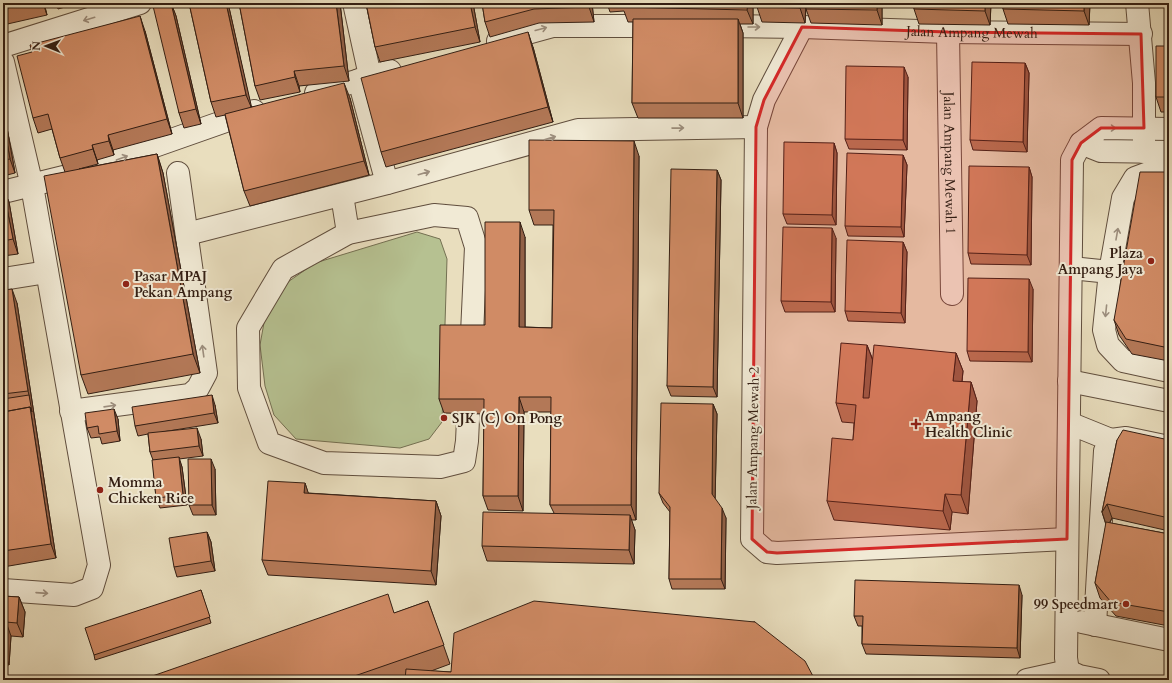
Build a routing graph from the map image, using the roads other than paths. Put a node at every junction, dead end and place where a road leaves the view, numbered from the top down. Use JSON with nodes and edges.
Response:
{"nodes":[{"id":1,"x":140,"y":3,"type":"edge"},
{"id":2,"x":354,"y":3,"type":"edge"},
{"id":3,"x":1138,"y":3,"type":"edge"},
{"id":4,"x":802,"y":27,"type":"junction"},
{"id":5,"x":948,"y":32,"type":"junction"},
{"id":6,"x":1141,"y":34,"type":"junction"},
{"id":7,"x":3,"y":46,"type":"edge"},
{"id":8,"x":476,"y":47,"type":"edge"},
{"id":9,"x":3,"y":62,"type":"edge"},
{"id":10,"x":408,"y":66,"type":"edge"},
{"id":11,"x":364,"y":78,"type":"junction"},
{"id":12,"x":294,"y":99,"type":"edge"},
{"id":13,"x":272,"y":105,"type":"edge"},
{"id":14,"x":756,"y":127,"type":"junction"},
{"id":15,"x":1144,"y":128,"type":"junction"},
{"id":16,"x":1169,"y":129,"type":"edge"},
{"id":17,"x":1082,"y":143,"type":"junction"},
{"id":18,"x":1144,"y":152,"type":"junction"},
{"id":19,"x":1169,"y":152,"type":"edge"},
{"id":20,"x":1169,"y":172,"type":"edge"},
{"id":21,"x":178,"y":173,"type":"dead end"},
{"id":22,"x":387,"y":184,"type":"junction"},
{"id":23,"x":32,"y":186,"type":"junction"},
{"id":24,"x":3,"y":192,"type":"edge"},
{"id":25,"x":342,"y":195,"type":"junction"},
{"id":26,"x":348,"y":233,"type":"junction"},
{"id":27,"x":187,"y":234,"type":"junction"},
{"id":28,"x":1071,"y":268,"type":"junction"},
{"id":29,"x":47,"y":272,"type":"junction"},
{"id":30,"x":1110,"y":272,"type":"junction"},
{"id":31,"x":3,"y":279,"type":"edge"},
{"id":32,"x":952,"y":294,"type":"dead end"},
{"id":33,"x":1169,"y":371,"type":"edge"},
{"id":34,"x":1070,"y":381,"type":"junction"},
{"id":35,"x":1169,"y":402,"type":"edge"},
{"id":36,"x":71,"y":411,"type":"junction"},
{"id":37,"x":1069,"y":423,"type":"junction"},
{"id":38,"x":1111,"y":440,"type":"junction"},
{"id":39,"x":1169,"y":447,"type":"edge"},
{"id":40,"x":1067,"y":539,"type":"junction"},
{"id":41,"x":3,"y":590,"type":"edge"},
{"id":42,"x":1066,"y":619,"type":"junction"},
{"id":43,"x":1095,"y":625,"type":"junction"},
{"id":44,"x":1169,"y":640,"type":"edge"},
{"id":45,"x":1068,"y":671,"type":"junction"},
{"id":46,"x":1027,"y":680,"type":"edge"},
{"id":47,"x":1099,"y":680,"type":"edge"}],
"edges":[{"from":1,"to":7,"type":"street","one_way":true},
{"from":2,"to":11,"type":"street"},
{"from":3,"to":6,"type":"street"},
{"from":4,"to":5,"type":"street","name":"Jalan Ampang Mewah"},
{"from":8,"to":4,"type":"street","name":"Jalan Ampang Mewah","one_way":true},
{"from":4,"to":14,"type":"street","name":"Jalan Ampang Mewah 2"},
{"from":5,"to":6,"type":"street","name":"Jalan Ampang Mewah"},
{"from":5,"to":32,"type":"street","name":"Jalan Ampang Mewah 1"},
{"from":6,"to":15,"type":"street"},
{"from":9,"to":23,"type":"street"},
{"from":10,"to":11,"type":"street"},
{"from":11,"to":12,"type":"street"},
{"from":11,"to":22,"type":"street"},
{"from":23,"to":13,"type":"street","one_way":true},
{"from":22,"to":14,"type":"street","one_way":true},
{"from":14,"to":40,"type":"street","name":"Jalan Ampang Mewah 2"},
{"from":15,"to":16,"type":"street"},
{"from":17,"to":15,"type":"street","one_way":true},
{"from":15,"to":18,"type":"street"},
{"from":17,"to":18,"type":"street"},
{"from":17,"to":28,"type":"street"},
{"from":18,"to":19,"type":"street"},
{"from":30,"to":20,"type":"street","one_way":true},
{"from":21,"to":27,"type":"street"},
{"from":22,"to":25,"type":"street"},
{"from":23,"to":24,"type":"street"},
{"from":23,"to":29,"type":"street"},
{"from":25,"to":26,"type":"street"},
{"from":25,"to":27,"type":"street"},
{"from":26,"to":26,"type":"street"},
{"from":36,"to":27,"type":"street","one_way":true},
{"from":28,"to":30,"type":"street"},
{"from":28,"to":34,"type":"street"},
{"from":29,"to":31,"type":"street"},
{"from":29,"to":36,"type":"street"},
{"from":30,"to":33,"type":"street","one_way":true},
{"from":34,"to":35,"type":"street"},
{"from":34,"to":37,"type":"street"},
{"from":41,"to":36,"type":"street","one_way":true},
{"from":37,"to":38,"type":"street"},
{"from":37,"to":40,"type":"street"},
{"from":38,"to":39,"type":"street"},
{"from":38,"to":43,"type":"street"},
{"from":40,"to":42,"type":"street"},
{"from":42,"to":43,"type":"street"},
{"from":42,"to":45,"type":"street"},
{"from":43,"to":44,"type":"street"},
{"from":45,"to":46,"type":"street"},
{"from":45,"to":47,"type":"street"}]}
